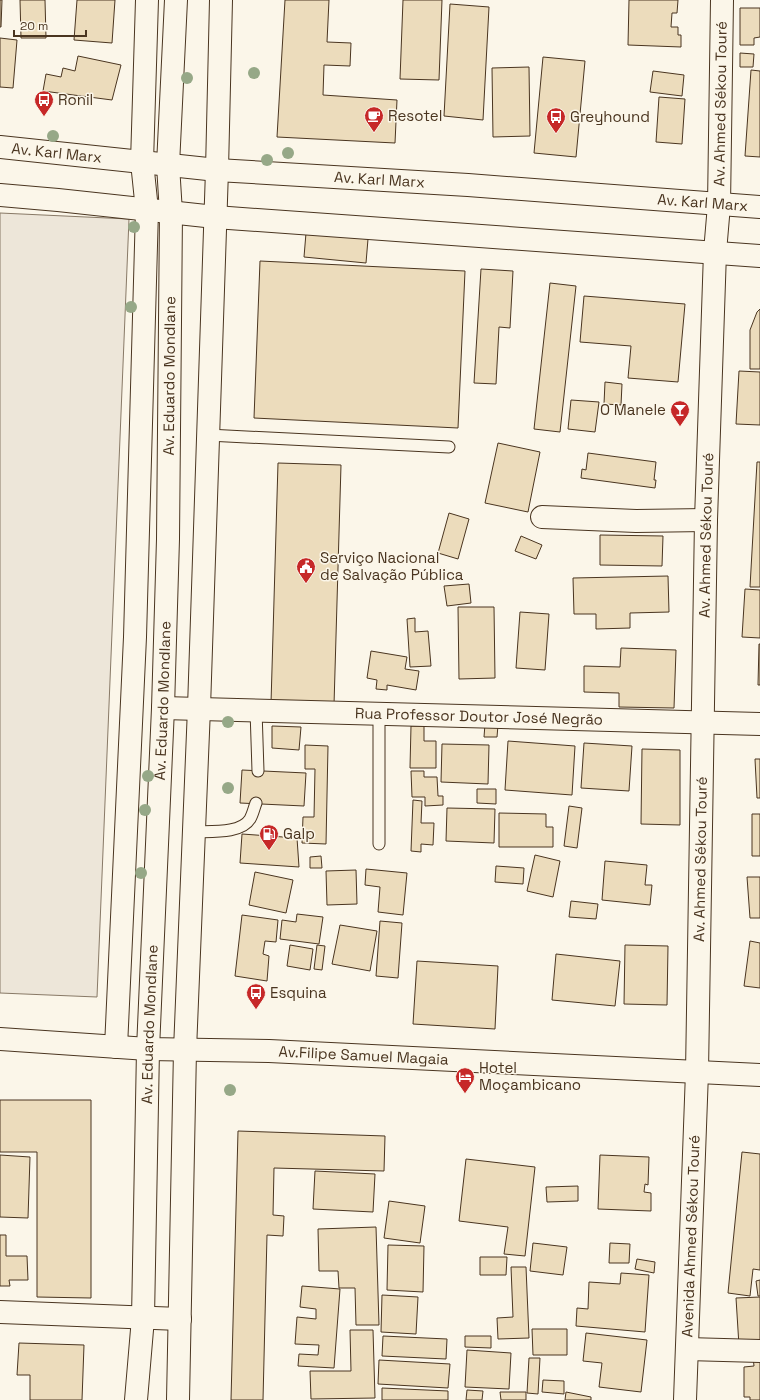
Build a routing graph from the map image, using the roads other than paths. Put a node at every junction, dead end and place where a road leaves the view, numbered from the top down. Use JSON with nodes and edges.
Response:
{"nodes":[{"id":1,"x":148,"y":0,"type":"edge"},
{"id":2,"x":221,"y":0,"type":"edge"},
{"id":3,"x":722,"y":0,"type":"edge"},
{"id":4,"x":176,"y":6,"type":"edge"},
{"id":5,"x":0,"y":147,"type":"edge"},
{"id":6,"x":142,"y":162,"type":"junction"},
{"id":7,"x":168,"y":165,"type":"junction"},
{"id":8,"x":217,"y":170,"type":"junction"},
{"id":9,"x":0,"y":195,"type":"edge"},
{"id":10,"x":719,"y":205,"type":"junction"},
{"id":11,"x":760,"y":207,"type":"edge"},
{"id":12,"x":147,"y":210,"type":"junction"},
{"id":13,"x":171,"y":213,"type":"junction"},
{"id":14,"x":215,"y":217,"type":"junction"},
{"id":15,"x":715,"y":252,"type":"junction"},
{"id":16,"x":760,"y":256,"type":"edge"},
{"id":17,"x":208,"y":435,"type":"junction"},
{"id":18,"x":449,"y":447,"type":"dead end"},
{"id":19,"x":542,"y":516,"type":"dead end"},
{"id":20,"x":706,"y":520,"type":"junction"},
{"id":21,"x":163,"y":708,"type":"junction"},
{"id":22,"x":198,"y":708,"type":"junction"},
{"id":23,"x":256,"y":710,"type":"junction"},
{"id":24,"x":379,"y":713,"type":"junction"},
{"id":25,"x":703,"y":722,"type":"junction"},
{"id":26,"x":760,"y":724,"type":"edge"},
{"id":27,"x":258,"y":771,"type":"dead end"},
{"id":28,"x":256,"y":804,"type":"dead end"},
{"id":29,"x":193,"y":832,"type":"junction"},
{"id":30,"x":379,"y":844,"type":"dead end"},
{"id":31,"x":0,"y":1039,"type":"edge"},
{"id":32,"x":116,"y":1047,"type":"junction"},
{"id":33,"x":148,"y":1049,"type":"junction"},
{"id":34,"x":185,"y":1050,"type":"junction"},
{"id":35,"x":697,"y":1072,"type":"junction"},
{"id":36,"x":760,"y":1074,"type":"edge"},
{"id":37,"x":0,"y":1312,"type":"edge"},
{"id":38,"x":143,"y":1318,"type":"junction"},
{"id":39,"x":180,"y":1319,"type":"junction"},
{"id":40,"x":687,"y":1349,"type":"junction"},
{"id":41,"x":760,"y":1351,"type":"edge"},
{"id":42,"x":136,"y":1400,"type":"edge"},
{"id":43,"x":178,"y":1400,"type":"edge"},
{"id":44,"x":685,"y":1400,"type":"edge"}],
"edges":[{"from":1,"to":6,"type":"street"},
{"from":2,"to":8,"type":"street"},
{"from":3,"to":10,"type":"street","name":"Av. Ahmed Sékou Touré"},
{"from":4,"to":7,"type":"street","name":"Av. Eduardo Mondlane"},
{"from":5,"to":6,"type":"street","name":"Av. Karl Marx"},
{"from":6,"to":7,"type":"street","name":"Av. Karl Marx"},
{"from":6,"to":12,"type":"street"},
{"from":7,"to":8,"type":"street","name":"Av. Karl Marx"},
{"from":7,"to":13,"type":"street","name":"Av. Eduardo Mondlane"},
{"from":8,"to":10,"type":"street","name":"Av. Karl Marx"},
{"from":8,"to":14,"type":"street"},
{"from":9,"to":12,"type":"street"},
{"from":10,"to":11,"type":"street","name":"Av. Karl Marx"},
{"from":10,"to":15,"type":"street","name":"Av. Ahmed Sékou Touré"},
{"from":12,"to":13,"type":"street"},
{"from":12,"to":32,"type":"street"},
{"from":13,"to":14,"type":"street"},
{"from":13,"to":21,"type":"street","name":"Av. Eduardo Mondlane"},
{"from":14,"to":15,"type":"street"},
{"from":14,"to":17,"type":"street"},
{"from":15,"to":16,"type":"street"},
{"from":15,"to":20,"type":"street","name":"Av. Ahmed Sékou Touré"},
{"from":17,"to":18,"type":"lane"},
{"from":17,"to":22,"type":"street"},
{"from":19,"to":20,"type":"street"},
{"from":20,"to":25,"type":"street","name":"Av. Ahmed Sékou Touré"},
{"from":21,"to":22,"type":"street","name":"Rua Professor Doutor José Negrão"},
{"from":21,"to":33,"type":"street","name":"Av. Eduardo Mondlane"},
{"from":22,"to":23,"type":"street","name":"Rua Professor Doutor José Negrão"},
{"from":22,"to":29,"type":"street"},
{"from":23,"to":24,"type":"street","name":"Rua Professor Doutor José Negrão"},
{"from":23,"to":27,"type":"lane"},
{"from":24,"to":25,"type":"street","name":"Rua Professor Doutor José Negrão"},
{"from":24,"to":30,"type":"lane"},
{"from":25,"to":26,"type":"street","name":"Rua Professor Doutor José Negrão"},
{"from":25,"to":35,"type":"street","name":"Av. Ahmed Sékou Touré"},
{"from":28,"to":29,"type":"lane"},
{"from":29,"to":34,"type":"street"},
{"from":31,"to":32,"type":"street","name":"Av.Filipe Samuel Magaia"},
{"from":32,"to":33,"type":"street","name":"Av.Filipe Samuel Magaia"},
{"from":33,"to":34,"type":"street","name":"Av.Filipe Samuel Magaia"},
{"from":33,"to":38,"type":"street","name":"Av. Eduardo Mondlane"},
{"from":34,"to":35,"type":"street","name":"Av.Filipe Samuel Magaia"},
{"from":34,"to":39,"type":"street"},
{"from":35,"to":36,"type":"street","name":"Av.Filipe Samuel Magaia"},
{"from":35,"to":40,"type":"street","name":"Avenida Ahmed Sékou Touré"},
{"from":37,"to":38,"type":"street"},
{"from":38,"to":39,"type":"street"},
{"from":38,"to":42,"type":"street","name":"Av. Eduardo Mondlane"},
{"from":39,"to":43,"type":"street"},
{"from":40,"to":41,"type":"street"},
{"from":40,"to":44,"type":"street","name":"Avenida Ahmed Sékou Touré"}]}
